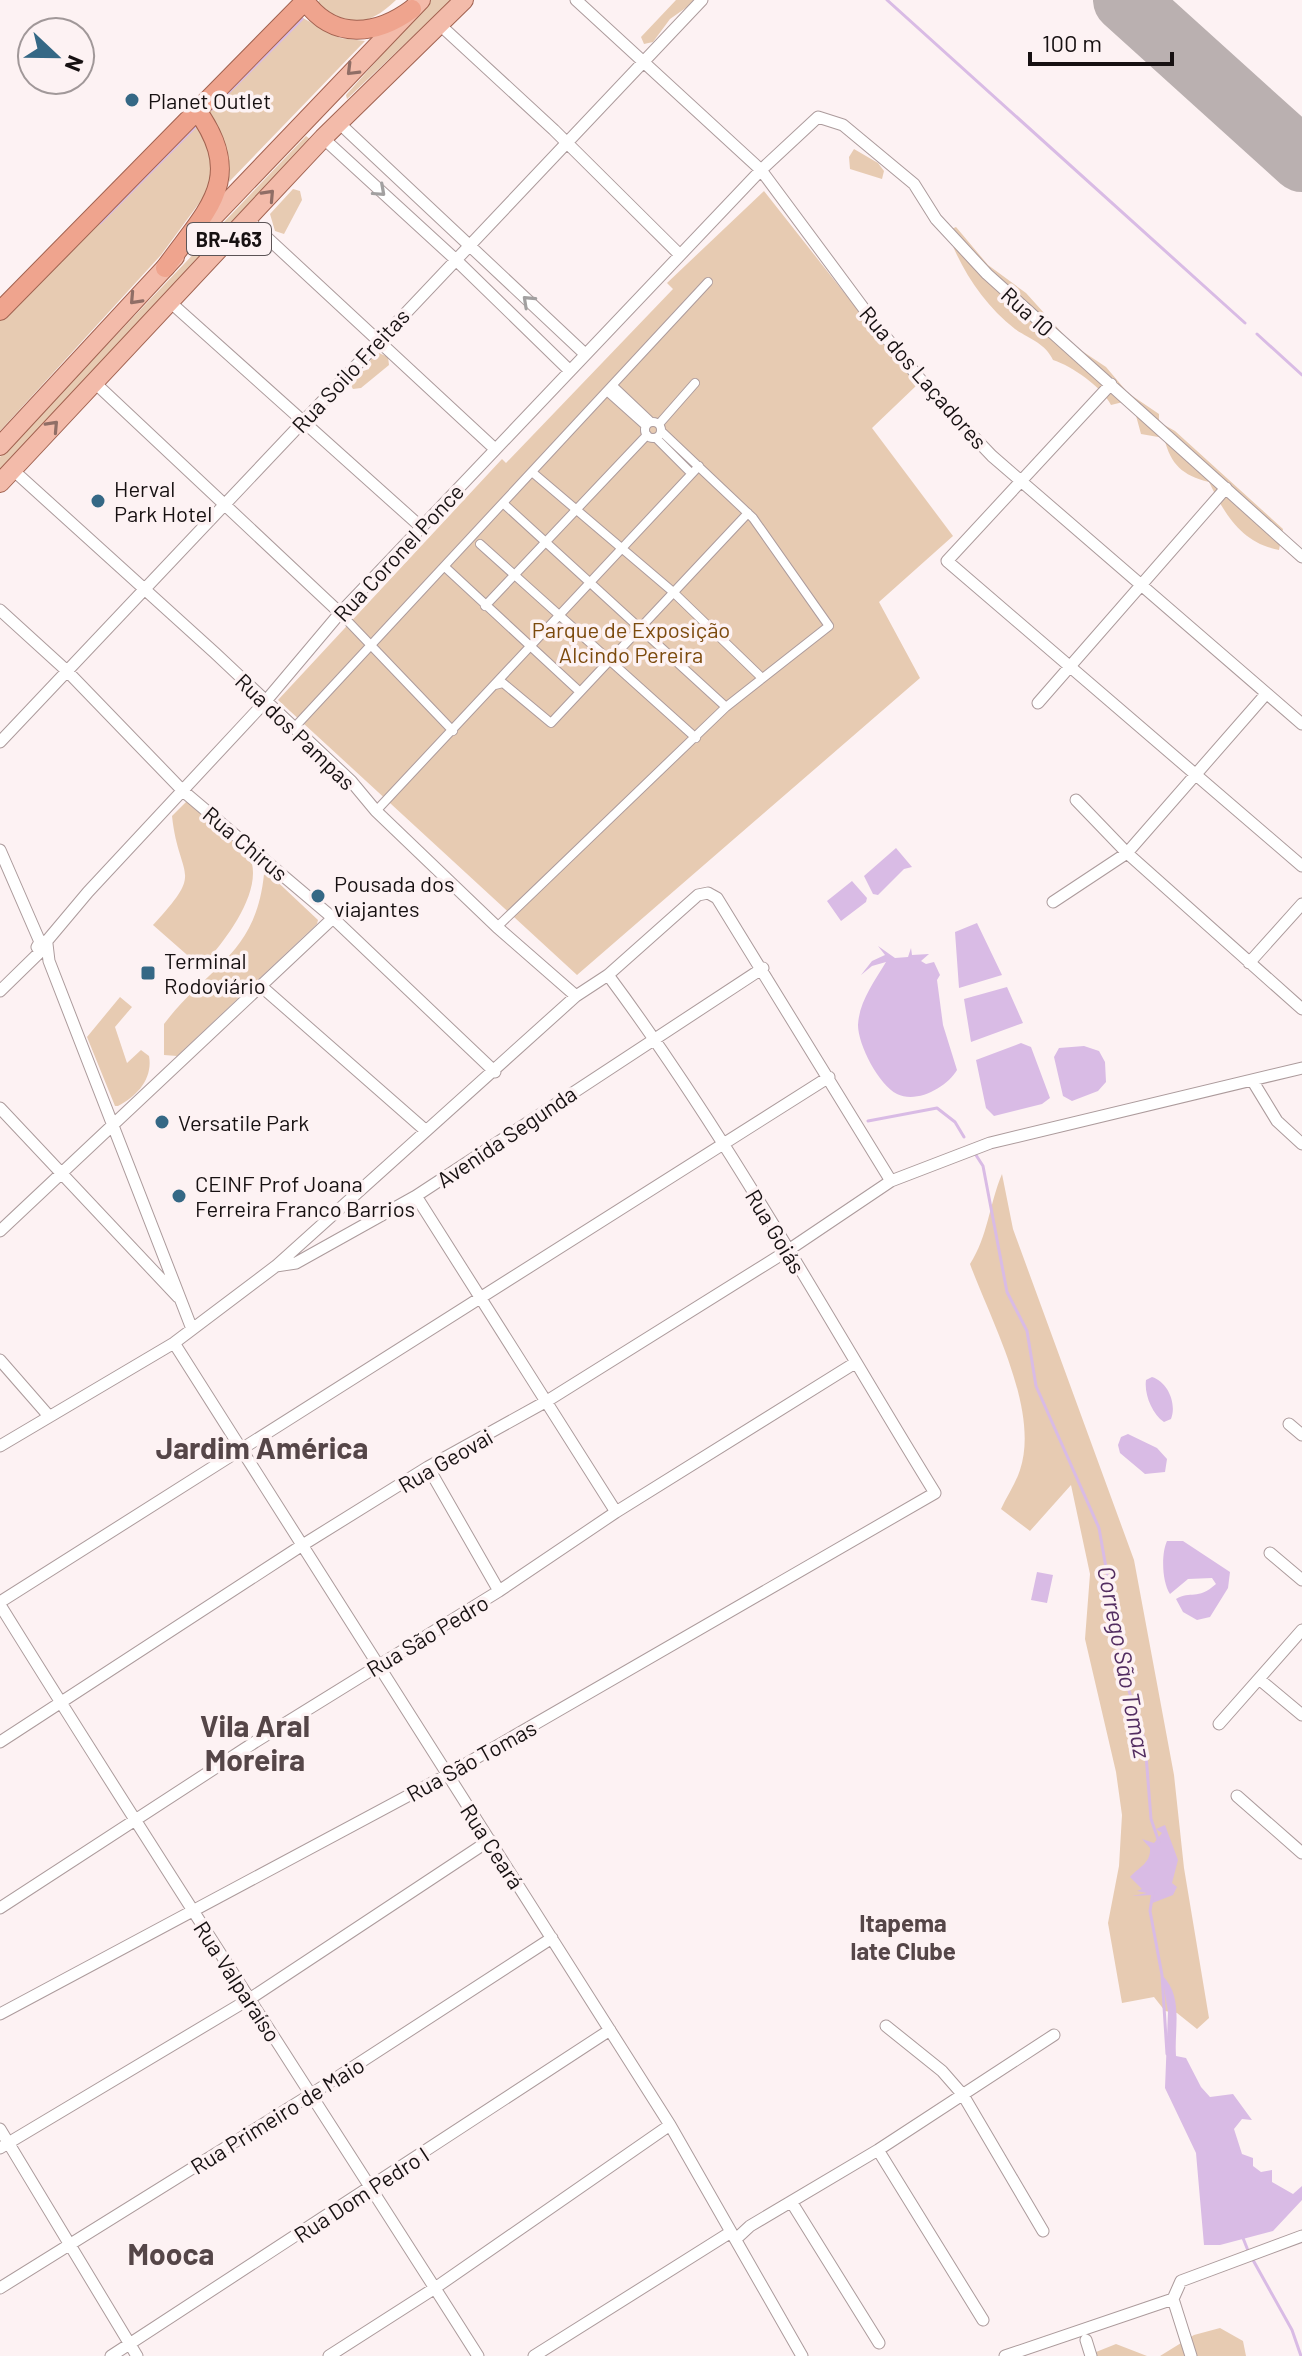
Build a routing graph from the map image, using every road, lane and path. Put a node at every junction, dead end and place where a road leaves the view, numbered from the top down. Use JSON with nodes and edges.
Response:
{"nodes":[{"id":1,"x":306,"y":0,"type":"edge"},
{"id":2,"x":464,"y":0,"type":"edge"},
{"id":3,"x":576,"y":0,"type":"edge"},
{"id":4,"x":702,"y":0,"type":"edge"},
{"id":5,"x":417,"y":4,"type":"edge"},
{"id":6,"x":439,"y":24,"type":"junction"},
{"id":7,"x":642,"y":60,"type":"junction"},
{"id":8,"x":323,"y":100,"type":"junction"},
{"id":9,"x":196,"y":109,"type":"junction"},
{"id":10,"x":339,"y":123,"type":"junction"},
{"id":11,"x":323,"y":138,"type":"junction"},
{"id":12,"x":565,"y":142,"type":"junction"},
{"id":13,"x":761,"y":170,"type":"junction"},
{"id":14,"x":247,"y":219,"type":"junction"},
{"id":15,"x":468,"y":245,"type":"junction"},
{"id":16,"x":680,"y":255,"type":"junction"},
{"id":17,"x":455,"y":259,"type":"junction"},
{"id":18,"x":165,"y":268,"type":"junction"},
{"id":19,"x":708,"y":282,"type":"dead end"},
{"id":20,"x":170,"y":302,"type":"junction"},
{"id":21,"x":0,"y":311,"type":"edge"},
{"id":22,"x":379,"y":340,"type":"junction"},
{"id":23,"x":585,"y":354,"type":"junction"},
{"id":24,"x":569,"y":370,"type":"junction"},
{"id":25,"x":94,"y":382,"type":"junction"},
{"id":26,"x":695,"y":383,"type":"dead end"},
{"id":27,"x":1111,"y":384,"type":"junction"},
{"id":28,"x":610,"y":389,"type":"junction"},
{"id":29,"x":301,"y":422,"type":"junction"},
{"id":30,"x":654,"y":430,"type":"junction"},
{"id":31,"x":0,"y":446,"type":"edge"},
{"id":32,"x":495,"y":449,"type":"junction"},
{"id":33,"x":699,"y":466,"type":"junction"},
{"id":34,"x":532,"y":472,"type":"junction"},
{"id":35,"x":691,"y":473,"type":"junction"},
{"id":36,"x":6,"y":476,"type":"edge"},
{"id":37,"x":1020,"y":482,"type":"junction"},
{"id":38,"x":1226,"y":488,"type":"junction"},
{"id":39,"x":504,"y":504,"type":"junction"},
{"id":40,"x":223,"y":505,"type":"junction"},
{"id":41,"x":576,"y":511,"type":"junction"},
{"id":42,"x":748,"y":513,"type":"junction"},
{"id":43,"x":421,"y":527,"type":"junction"},
{"id":44,"x":480,"y":544,"type":"dead end"},
{"id":45,"x":545,"y":544,"type":"junction"},
{"id":46,"x":622,"y":550,"type":"junction"},
{"id":47,"x":1302,"y":557,"type":"edge"},
{"id":48,"x":445,"y":567,"type":"junction"},
{"id":49,"x":515,"y":576,"type":"junction"},
{"id":50,"x":588,"y":583,"type":"junction"},
{"id":51,"x":1139,"y":585,"type":"junction"},
{"id":52,"x":144,"y":589,"type":"junction"},
{"id":53,"x":672,"y":591,"type":"junction"},
{"id":54,"x":485,"y":606,"type":"junction"},
{"id":55,"x":0,"y":610,"type":"edge"},
{"id":56,"x":340,"y":613,"type":"junction"},
{"id":57,"x":559,"y":615,"type":"junction"},
{"id":58,"x":640,"y":625,"type":"junction"},
{"id":59,"x":371,"y":643,"type":"junction"},
{"id":60,"x":529,"y":648,"type":"junction"},
{"id":61,"x":609,"y":659,"type":"junction"},
{"id":62,"x":1069,"y":666,"type":"junction"},
{"id":63,"x":67,"y":671,"type":"junction"},
{"id":64,"x":762,"y":678,"type":"junction"},
{"id":65,"x":495,"y":685,"type":"junction"},
{"id":66,"x":580,"y":692,"type":"junction"},
{"id":67,"x":1266,"y":694,"type":"junction"},
{"id":68,"x":265,"y":702,"type":"junction"},
{"id":69,"x":1038,"y":703,"type":"dead end"},
{"id":70,"x":726,"y":707,"type":"junction"},
{"id":71,"x":1302,"y":724,"type":"edge"},
{"id":72,"x":293,"y":729,"type":"junction"},
{"id":73,"x":453,"y":731,"type":"junction"},
{"id":74,"x":696,"y":738,"type":"junction"},
{"id":75,"x":0,"y":742,"type":"edge"},
{"id":76,"x":1197,"y":776,"type":"junction"},
{"id":77,"x":183,"y":791,"type":"junction"},
{"id":78,"x":1076,"y":800,"type":"dead end"},
{"id":79,"x":376,"y":811,"type":"junction"},
{"id":80,"x":0,"y":850,"type":"edge"},
{"id":81,"x":1127,"y":853,"type":"junction"},
{"id":82,"x":1302,"y":866,"type":"edge"},
{"id":83,"x":1053,"y":902,"type":"dead end"},
{"id":84,"x":1302,"y":904,"type":"edge"},
{"id":85,"x":333,"y":918,"type":"junction"},
{"id":86,"x":497,"y":927,"type":"junction"},
{"id":87,"x":43,"y":947,"type":"junction"},
{"id":88,"x":1249,"y":963,"type":"junction"},
{"id":89,"x":763,"y":968,"type":"junction"},
{"id":90,"x":608,"y":975,"type":"junction"},
{"id":91,"x":262,"y":987,"type":"junction"},
{"id":92,"x":0,"y":991,"type":"edge"},
{"id":93,"x":576,"y":996,"type":"junction"},
{"id":94,"x":1302,"y":1009,"type":"edge"},
{"id":95,"x":654,"y":1037,"type":"junction"},
{"id":96,"x":1302,"y":1068,"type":"edge"},
{"id":97,"x":495,"y":1072,"type":"junction"},
{"id":98,"x":829,"y":1077,"type":"junction"},
{"id":99,"x":1252,"y":1080,"type":"junction"},
{"id":100,"x":0,"y":1108,"type":"edge"},
{"id":101,"x":113,"y":1121,"type":"junction"},
{"id":102,"x":425,"y":1130,"type":"junction"},
{"id":103,"x":1302,"y":1144,"type":"edge"},
{"id":104,"x":724,"y":1146,"type":"junction"},
{"id":105,"x":60,"y":1173,"type":"junction"},
{"id":106,"x":891,"y":1181,"type":"junction"},
{"id":107,"x":416,"y":1196,"type":"junction"},
{"id":108,"x":0,"y":1231,"type":"edge"},
{"id":109,"x":787,"y":1251,"type":"junction"},
{"id":110,"x":276,"y":1266,"type":"junction"},
{"id":111,"x":181,"y":1299,"type":"junction"},
{"id":112,"x":482,"y":1299,"type":"junction"},
{"id":113,"x":192,"y":1329,"type":"junction"},
{"id":114,"x":174,"y":1343,"type":"junction"},
{"id":115,"x":0,"y":1360,"type":"edge"},
{"id":116,"x":855,"y":1363,"type":"junction"},
{"id":117,"x":547,"y":1401,"type":"junction"},
{"id":118,"x":48,"y":1415,"type":"junction"},
{"id":119,"x":1289,"y":1424,"type":"dead end"},
{"id":120,"x":1302,"y":1435,"type":"edge"},
{"id":121,"x":0,"y":1446,"type":"edge"},
{"id":122,"x":239,"y":1447,"type":"junction"},
{"id":123,"x":428,"y":1467,"type":"junction"},
{"id":124,"x":935,"y":1493,"type":"joint"},
{"id":125,"x":616,"y":1512,"type":"junction"},
{"id":126,"x":301,"y":1546,"type":"junction"},
{"id":127,"x":1270,"y":1553,"type":"dead end"},
{"id":128,"x":1302,"y":1580,"type":"edge"},
{"id":129,"x":499,"y":1591,"type":"junction"},
{"id":130,"x":0,"y":1603,"type":"edge"},
{"id":131,"x":1302,"y":1630,"type":"edge"},
{"id":132,"x":378,"y":1664,"type":"junction"},
{"id":133,"x":1259,"y":1679,"type":"junction"},
{"id":134,"x":59,"y":1700,"type":"junction"},
{"id":135,"x":1302,"y":1715,"type":"edge"},
{"id":136,"x":1219,"y":1724,"type":"dead end"},
{"id":137,"x":0,"y":1742,"type":"edge"},
{"id":138,"x":445,"y":1776,"type":"junction"},
{"id":139,"x":1237,"y":1796,"type":"dead end"},
{"id":140,"x":134,"y":1821,"type":"junction"},
{"id":141,"x":490,"y":1840,"type":"junction"},
{"id":142,"x":1302,"y":1853,"type":"edge"},
{"id":143,"x":0,"y":1908,"type":"edge"},
{"id":144,"x":193,"y":1913,"type":"junction"},
{"id":145,"x":552,"y":1938,"type":"junction"},
{"id":146,"x":251,"y":1998,"type":"junction"},
{"id":147,"x":0,"y":2014,"type":"edge"},
{"id":148,"x":886,"y":2026,"type":"dead end"},
{"id":149,"x":610,"y":2030,"type":"junction"},
{"id":150,"x":1054,"y":2035,"type":"dead end"},
{"id":151,"x":310,"y":2095,"type":"junction"},
{"id":152,"x":963,"y":2095,"type":"junction"},
{"id":153,"x":670,"y":2125,"type":"junction"},
{"id":154,"x":0,"y":2129,"type":"edge"},
{"id":155,"x":5,"y":2145,"type":"edge"},
{"id":156,"x":878,"y":2150,"type":"junction"},
{"id":157,"x":369,"y":2189,"type":"junction"},
{"id":158,"x":792,"y":2203,"type":"junction"},
{"id":159,"x":1043,"y":2231,"type":"dead end"},
{"id":160,"x":734,"y":2236,"type":"junction"},
{"id":161,"x":1302,"y":2236,"type":"edge"},
{"id":162,"x":69,"y":2247,"type":"junction"},
{"id":163,"x":0,"y":2288,"type":"edge"},
{"id":164,"x":435,"y":2288,"type":"junction"},
{"id":165,"x":1173,"y":2299,"type":"junction"},
{"id":166,"x":983,"y":2320,"type":"dead end"},
{"id":167,"x":1086,"y":2340,"type":"dead end"},
{"id":168,"x":879,"y":2343,"type":"dead end"},
{"id":169,"x":130,"y":2344,"type":"junction"},
{"id":170,"x":111,"y":2356,"type":"edge"},
{"id":171,"x":137,"y":2356,"type":"edge"},
{"id":172,"x":329,"y":2356,"type":"edge"},
{"id":173,"x":478,"y":2356,"type":"edge"},
{"id":174,"x":534,"y":2356,"type":"edge"},
{"id":175,"x":802,"y":2356,"type":"edge"},
{"id":176,"x":1005,"y":2356,"type":"edge"},
{"id":177,"x":1091,"y":2356,"type":"edge"},
{"id":178,"x":1191,"y":2356,"type":"edge"}],
"edges":[{"from":1,"to":5,"type":"highway"},
{"from":1,"to":9,"type":"highway"},
{"from":2,"to":6,"type":"main road","number":"BR-463"},
{"from":3,"to":7,"type":"street","name":"Rua dos Laçadores"},
{"from":4,"to":7,"type":"street","name":"Rua Soilo Freitas"},
{"from":5,"to":8,"type":"main road","number":"BR-463","one_way":true},
{"from":6,"to":10,"type":"main road","number":"BR-463"},
{"from":6,"to":12,"type":"street"},
{"from":7,"to":12,"type":"street","name":"Rua Soilo Freitas"},
{"from":7,"to":13,"type":"street","name":"Rua dos Laçadores"},
{"from":8,"to":11,"type":"main road"},
{"from":8,"to":18,"type":"main road","number":"BR-463"},
{"from":9,"to":18,"type":"highway"},
{"from":9,"to":21,"type":"highway"},
{"from":10,"to":11,"type":"main road","number":"BR-463"},
{"from":10,"to":15,"type":"street"},
{"from":14,"to":11,"type":"main road","number":"BR-463","one_way":true},
{"from":11,"to":17,"type":"street","one_way":true},
{"from":12,"to":15,"type":"street","name":"Rua Soilo Freitas"},
{"from":12,"to":16,"type":"street"},
{"from":13,"to":16,"type":"street","name":"Rua Coronel Ponce"},
{"from":13,"to":27,"type":"street","name":"Rua 10"},
{"from":13,"to":37,"type":"street","name":"Rua dos Laçadores"},
{"from":14,"to":20,"type":"main road","number":"BR-463"},
{"from":14,"to":22,"type":"street"},
{"from":15,"to":17,"type":"street","name":"Rua Soilo Freitas"},
{"from":23,"to":15,"type":"street","one_way":true},
{"from":16,"to":23,"type":"street","name":"Rua Coronel Ponce"},
{"from":17,"to":22,"type":"street","name":"Rua Soilo Freitas"},
{"from":17,"to":24,"type":"street"},
{"from":18,"to":31,"type":"main road","number":"BR-463","one_way":true},
{"from":19,"to":28,"type":"street"},
{"from":20,"to":25,"type":"main road","number":"BR-463"},
{"from":20,"to":29,"type":"street"},
{"from":22,"to":29,"type":"street","name":"Rua Soilo Freitas"},
{"from":22,"to":32,"type":"street"},
{"from":23,"to":24,"type":"street","name":"Rua Coronel Ponce"},
{"from":24,"to":32,"type":"street","name":"Rua Coronel Ponce"},
{"from":36,"to":25,"type":"main road","number":"BR-463","one_way":true},
{"from":25,"to":40,"type":"street"},
{"from":26,"to":30,"type":"street"},
{"from":27,"to":37,"type":"street"},
{"from":27,"to":38,"type":"street","name":"Rua 10"},
{"from":28,"to":30,"type":"street"},
{"from":28,"to":34,"type":"street"},
{"from":29,"to":40,"type":"street","name":"Rua Soilo Freitas"},
{"from":29,"to":43,"type":"street"},
{"from":30,"to":33,"type":"street"},
{"from":30,"to":35,"type":"street"},
{"from":30,"to":41,"type":"street"},
{"from":32,"to":43,"type":"street","name":"Rua Coronel Ponce"},
{"from":33,"to":35,"type":"street"},
{"from":33,"to":42,"type":"street"},
{"from":34,"to":39,"type":"street"},
{"from":34,"to":41,"type":"street"},
{"from":35,"to":46,"type":"street"},
{"from":36,"to":52,"type":"street","name":"Rua dos Pampas"},
{"from":37,"to":51,"type":"street","name":"Rua dos Laçadores"},
{"from":37,"to":62,"type":"street"},
{"from":38,"to":47,"type":"street","name":"Rua 10"},
{"from":38,"to":51,"type":"street"},
{"from":39,"to":45,"type":"street"},
{"from":39,"to":48,"type":"street"},
{"from":40,"to":52,"type":"street","name":"Rua Soilo Freitas"},
{"from":40,"to":56,"type":"street"},
{"from":41,"to":45,"type":"street"},
{"from":41,"to":46,"type":"street"},
{"from":42,"to":53,"type":"street"},
{"from":42,"to":64,"type":"street"},
{"from":43,"to":56,"type":"street","name":"Rua Coronel Ponce"},
{"from":44,"to":49,"type":"street"},
{"from":45,"to":49,"type":"street"},
{"from":45,"to":50,"type":"street"},
{"from":46,"to":50,"type":"street"},
{"from":46,"to":53,"type":"street"},
{"from":48,"to":54,"type":"street"},
{"from":48,"to":59,"type":"street"},
{"from":49,"to":54,"type":"street"},
{"from":49,"to":57,"type":"street"},
{"from":50,"to":57,"type":"street"},
{"from":50,"to":58,"type":"street"},
{"from":51,"to":62,"type":"street"},
{"from":51,"to":67,"type":"street","name":"Rua dos Laçadores"},
{"from":52,"to":63,"type":"street","name":"Rua Soilo Freitas"},
{"from":52,"to":68,"type":"street","name":"Rua dos Pampas"},
{"from":53,"to":58,"type":"street"},
{"from":53,"to":64,"type":"street"},
{"from":54,"to":60,"type":"street"},
{"from":55,"to":63,"type":"street","name":"Rua Chirus"},
{"from":56,"to":59,"type":"street"},
{"from":56,"to":68,"type":"street","name":"Rua Coronel Ponce"},
{"from":57,"to":60,"type":"street"},
{"from":57,"to":61,"type":"street"},
{"from":58,"to":61,"type":"street"},
{"from":58,"to":70,"type":"street"},
{"from":59,"to":72,"type":"street"},
{"from":59,"to":73,"type":"street"},
{"from":60,"to":65,"type":"street"},
{"from":60,"to":66,"type":"street"},
{"from":61,"to":66,"type":"street"},
{"from":61,"to":74,"type":"street"},
{"from":62,"to":69,"type":"street"},
{"from":62,"to":76,"type":"street"},
{"from":63,"to":75,"type":"street","name":"Rua Soilo Freitas"},
{"from":63,"to":77,"type":"street","name":"Rua Chirus"},
{"from":64,"to":70,"type":"street"},
{"from":65,"to":66,"type":"street"},
{"from":65,"to":73,"type":"street"},
{"from":67,"to":71,"type":"street","name":"Rua dos Laçadores"},
{"from":67,"to":76,"type":"street"},
{"from":68,"to":72,"type":"street","name":"Rua dos Pampas"},
{"from":68,"to":77,"type":"street","name":"Rua Coronel Ponce"},
{"from":70,"to":74,"type":"street"},
{"from":72,"to":79,"type":"street","name":"Rua dos Pampas"},
{"from":73,"to":79,"type":"street"},
{"from":74,"to":86,"type":"street"},
{"from":76,"to":81,"type":"street"},
{"from":76,"to":82,"type":"street"},
{"from":77,"to":85,"type":"street","name":"Rua Chirus"},
{"from":77,"to":87,"type":"street","name":"Rua Coronel Ponce"},
{"from":78,"to":81,"type":"street"},
{"from":79,"to":86,"type":"street","name":"Rua dos Pampas"},
{"from":80,"to":87,"type":"street"},
{"from":81,"to":83,"type":"street"},
{"from":81,"to":88,"type":"street"},
{"from":84,"to":88,"type":"street"},
{"from":85,"to":91,"type":"street"},
{"from":85,"to":97,"type":"street","name":"Rua Chirus"},
{"from":86,"to":93,"type":"street","name":"Rua dos Pampas"},
{"from":87,"to":92,"type":"street","name":"Rua Coronel Ponce"},
{"from":87,"to":101,"type":"street"},
{"from":88,"to":94,"type":"street"},
{"from":89,"to":90,"type":"street"},
{"from":89,"to":95,"type":"street","name":"Avenida Segunda"},
{"from":89,"to":98,"type":"street"},
{"from":90,"to":93,"type":"street"},
{"from":90,"to":95,"type":"street","name":"Rua Goiás"},
{"from":91,"to":101,"type":"street"},
{"from":91,"to":102,"type":"street"},
{"from":93,"to":97,"type":"street"},
{"from":95,"to":104,"type":"street","name":"Rua Goiás"},
{"from":95,"to":107,"type":"street","name":"Avenida Segunda"},
{"from":96,"to":99,"type":"street","name":"Rua Geovai"},
{"from":97,"to":102,"type":"street"},
{"from":98,"to":104,"type":"street"},
{"from":98,"to":106,"type":"street"},
{"from":99,"to":103,"type":"street"},
{"from":99,"to":106,"type":"street","name":"Rua Geovai"},
{"from":100,"to":105,"type":"street"},
{"from":101,"to":105,"type":"street"},
{"from":101,"to":111,"type":"street"},
{"from":102,"to":110,"type":"street"},
{"from":104,"to":109,"type":"street","name":"Rua Goiás"},
{"from":104,"to":112,"type":"street"},
{"from":105,"to":108,"type":"street"},
{"from":105,"to":111,"type":"street"},
{"from":106,"to":109,"type":"street","name":"Rua Geovai"},
{"from":107,"to":110,"type":"street","name":"Avenida Segunda"},
{"from":107,"to":112,"type":"street"},
{"from":109,"to":116,"type":"street","name":"Rua Goiás"},
{"from":109,"to":117,"type":"street","name":"Rua Geovai"},
{"from":110,"to":113,"type":"street","name":"Avenida Segunda"},
{"from":111,"to":113,"type":"street"},
{"from":112,"to":117,"type":"street"},
{"from":112,"to":122,"type":"street"},
{"from":113,"to":114,"type":"street","name":"Avenida Segunda"},
{"from":114,"to":118,"type":"street","name":"Avenida Segunda"},
{"from":114,"to":122,"type":"street","name":"Rua Ceará"},
{"from":115,"to":118,"type":"street"},
{"from":116,"to":124,"type":"street","name":"Rua Goiás"},
{"from":116,"to":125,"type":"street","name":"Rua São Pedro"},
{"from":117,"to":123,"type":"street","name":"Rua Geovai"},
{"from":117,"to":125,"type":"street"},
{"from":118,"to":121,"type":"street","name":"Avenida Segunda"},
{"from":119,"to":120,"type":"street"},
{"from":122,"to":126,"type":"street","name":"Rua Ceará"},
{"from":122,"to":130,"type":"street"},
{"from":123,"to":126,"type":"street","name":"Rua Geovai"},
{"from":123,"to":129,"type":"street"},
{"from":124,"to":138,"type":"street","name":"Rua São Tomas"},
{"from":125,"to":129,"type":"street","name":"Rua São Pedro"},
{"from":126,"to":132,"type":"street","name":"Rua Ceará"},
{"from":126,"to":134,"type":"street","name":"Rua Geovai"},
{"from":127,"to":128,"type":"street"},
{"from":129,"to":132,"type":"street","name":"Rua São Pedro"},
{"from":130,"to":134,"type":"street","name":"Rua Valparaíso"},
{"from":131,"to":133,"type":"street"},
{"from":132,"to":138,"type":"street","name":"Rua Ceará"},
{"from":132,"to":140,"type":"street","name":"Rua São Pedro"},
{"from":133,"to":135,"type":"street"},
{"from":133,"to":136,"type":"street"},
{"from":134,"to":137,"type":"street","name":"Rua Geovai"},
{"from":134,"to":140,"type":"street","name":"Rua Valparaíso"},
{"from":138,"to":141,"type":"street","name":"Rua Ceará"},
{"from":138,"to":144,"type":"street","name":"Rua São Tomas"},
{"from":139,"to":142,"type":"street"},
{"from":140,"to":143,"type":"street","name":"Rua São Pedro"},
{"from":140,"to":144,"type":"street","name":"Rua Valparaíso"},
{"from":141,"to":145,"type":"street","name":"Rua Ceará"},
{"from":141,"to":146,"type":"street"},
{"from":144,"to":146,"type":"street","name":"Rua Valparaíso"},
{"from":144,"to":147,"type":"street","name":"Rua São Tomas"},
{"from":145,"to":149,"type":"street","name":"Rua Ceará"},
{"from":145,"to":151,"type":"street","name":"Rua Primeiro de Maio"},
{"from":146,"to":151,"type":"street","name":"Rua Valparaíso"},
{"from":146,"to":155,"type":"street"},
{"from":148,"to":152,"type":"street"},
{"from":149,"to":153,"type":"street","name":"Rua Ceará"},
{"from":149,"to":157,"type":"street","name":"Rua Dom Pedro I"},
{"from":150,"to":152,"type":"street"},
{"from":151,"to":157,"type":"street","name":"Rua Valparaíso"},
{"from":151,"to":162,"type":"street","name":"Rua Primeiro de Maio"},
{"from":152,"to":156,"type":"street"},
{"from":152,"to":159,"type":"street"},
{"from":153,"to":160,"type":"street","name":"Rua Ceará"},
{"from":153,"to":164,"type":"street"},
{"from":154,"to":155,"type":"street"},
{"from":155,"to":162,"type":"street"},
{"from":156,"to":158,"type":"street"},
{"from":156,"to":166,"type":"street"},
{"from":157,"to":164,"type":"street","name":"Rua Valparaíso"},
{"from":157,"to":169,"type":"street","name":"Rua Dom Pedro I"},
{"from":158,"to":160,"type":"street"},
{"from":158,"to":168,"type":"street"},
{"from":160,"to":174,"type":"street"},
{"from":160,"to":175,"type":"street","name":"Rua Ceará"},
{"from":161,"to":165,"type":"street"},
{"from":162,"to":163,"type":"street","name":"Rua Primeiro de Maio"},
{"from":162,"to":169,"type":"street"},
{"from":164,"to":172,"type":"street"},
{"from":164,"to":173,"type":"street","name":"Rua Valparaíso"},
{"from":165,"to":176,"type":"street"},
{"from":165,"to":178,"type":"street"},
{"from":167,"to":177,"type":"street"},
{"from":169,"to":170,"type":"street","name":"Rua Dom Pedro I"},
{"from":169,"to":171,"type":"street"}]}
